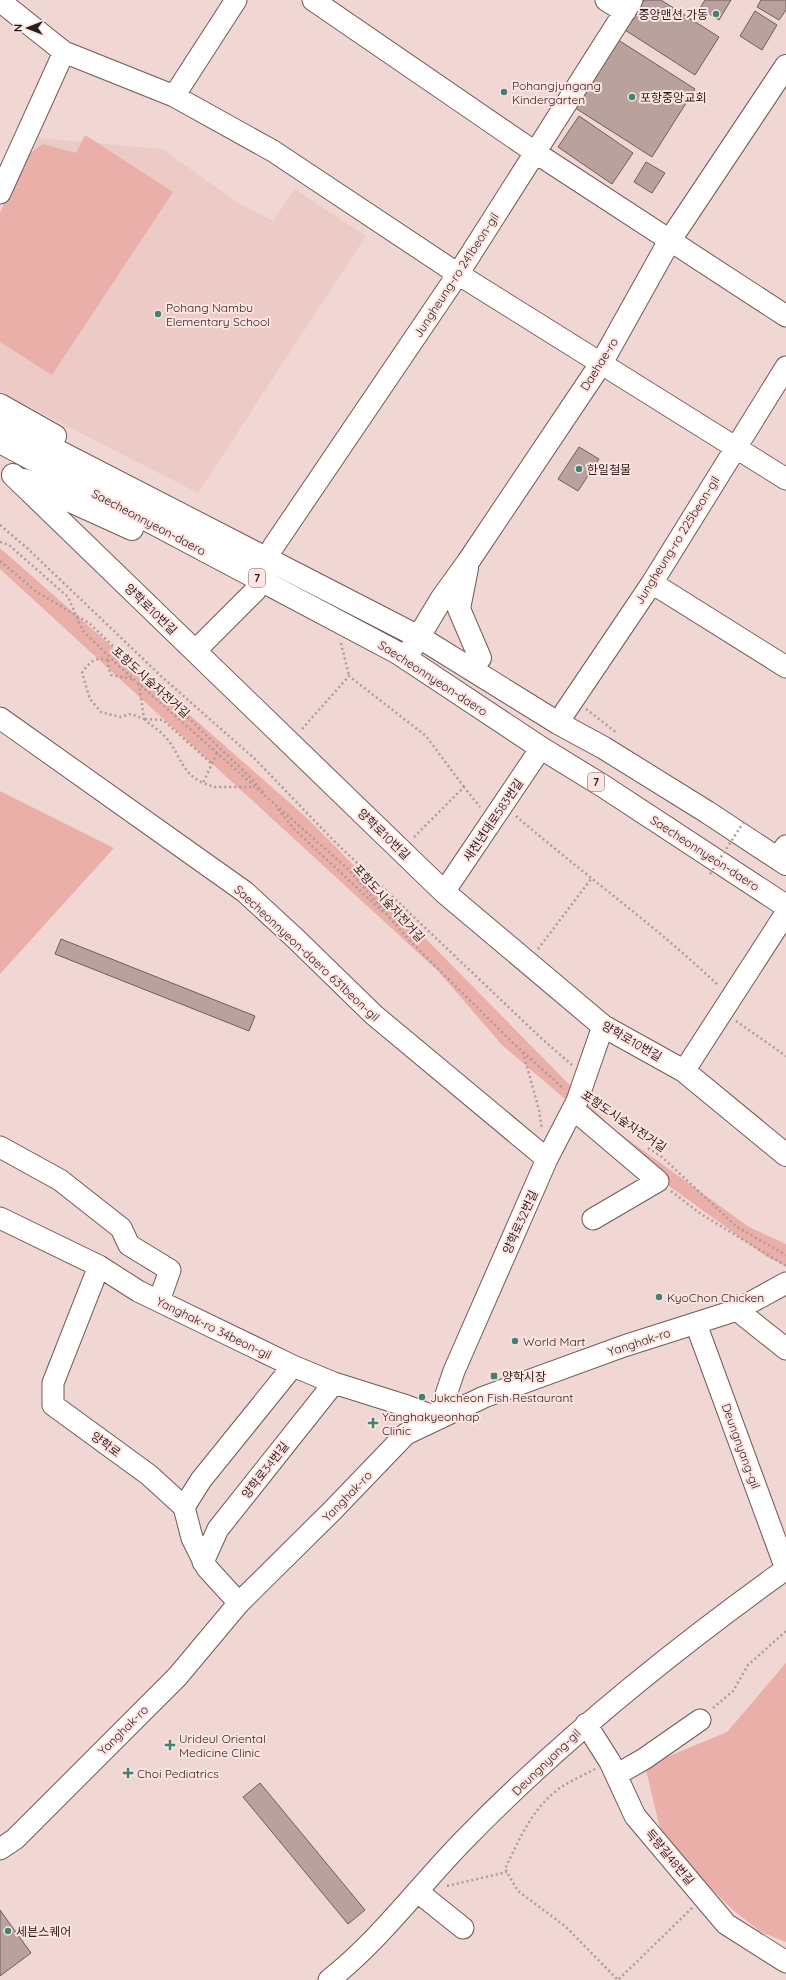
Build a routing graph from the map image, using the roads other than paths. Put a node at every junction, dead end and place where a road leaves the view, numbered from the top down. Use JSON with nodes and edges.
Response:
{"nodes":[{"id":1,"x":236,"y":0,"type":"edge"},
{"id":2,"x":313,"y":0,"type":"edge"},
{"id":3,"x":606,"y":0,"type":"edge"},
{"id":4,"x":0,"y":1,"type":"edge"},
{"id":5,"x":629,"y":6,"type":"edge"},
{"id":6,"x":64,"y":52,"type":"junction"},
{"id":7,"x":786,"y":66,"type":"edge"},
{"id":8,"x":174,"y":96,"type":"junction"},
{"id":9,"x":536,"y":152,"type":"junction"},
{"id":10,"x":0,"y":192,"type":"edge"},
{"id":11,"x":670,"y":240,"type":"junction"},
{"id":12,"x":458,"y":274,"type":"junction"},
{"id":13,"x":786,"y":316,"type":"edge"},
{"id":14,"x":602,"y":362,"type":"junction"},
{"id":15,"x":786,"y":367,"type":"edge"},
{"id":16,"x":0,"y":405,"type":"edge"},
{"id":17,"x":0,"y":424,"type":"edge"},
{"id":18,"x":0,"y":442,"type":"edge"},
{"id":19,"x":736,"y":447,"type":"junction"},
{"id":20,"x":6,"y":472,"type":"edge"},
{"id":21,"x":786,"y":479,"type":"edge"},
{"id":22,"x":120,"y":495,"type":"junction"},
{"id":23,"x":274,"y":547,"type":"junction"},
{"id":24,"x":468,"y":562,"type":"junction"},
{"id":25,"x":652,"y":583,"type":"junction"},
{"id":26,"x":256,"y":590,"type":"junction"},
{"id":27,"x":422,"y":632,"type":"junction"},
{"id":28,"x":195,"y":651,"type":"junction"},
{"id":29,"x":402,"y":655,"type":"junction"},
{"id":30,"x":480,"y":658,"type":"junction"},
{"id":31,"x":786,"y":667,"type":"edge"},
{"id":32,"x":565,"y":712,"type":"junction"},
{"id":33,"x":0,"y":718,"type":"edge"},
{"id":34,"x":541,"y":748,"type":"junction"},
{"id":35,"x":604,"y":748,"type":"junction"},
{"id":36,"x":783,"y":856,"type":"edge"},
{"id":37,"x":444,"y":892,"type":"junction"},
{"id":38,"x":786,"y":906,"type":"edge"},
{"id":39,"x":786,"y":913,"type":"edge"},
{"id":40,"x":604,"y":1026,"type":"junction"},
{"id":41,"x":684,"y":1071,"type":"junction"},
{"id":42,"x":575,"y":1105,"type":"junction"},
{"id":43,"x":0,"y":1147,"type":"edge"},
{"id":44,"x":786,"y":1155,"type":"edge"},
{"id":45,"x":547,"y":1159,"type":"junction"},
{"id":46,"x":0,"y":1218,"type":"edge"},
{"id":47,"x":593,"y":1219,"type":"dead end"},
{"id":48,"x":99,"y":1266,"type":"junction"},
{"id":49,"x":786,"y":1283,"type":"edge"},
{"id":50,"x":159,"y":1301,"type":"junction"},
{"id":51,"x":737,"y":1310,"type":"junction"},
{"id":52,"x":696,"y":1324,"type":"junction"},
{"id":53,"x":786,"y":1349,"type":"edge"},
{"id":54,"x":293,"y":1366,"type":"junction"},
{"id":55,"x":334,"y":1382,"type":"junction"},
{"id":56,"x":438,"y":1418,"type":"junction"},
{"id":57,"x":184,"y":1507,"type":"junction"},
{"id":58,"x":203,"y":1562,"type":"junction"},
{"id":59,"x":786,"y":1569,"type":"edge"},
{"id":60,"x":239,"y":1603,"type":"junction"},
{"id":61,"x":700,"y":1720,"type":"road end"},
{"id":62,"x":586,"y":1724,"type":"junction"},
{"id":63,"x":613,"y":1768,"type":"junction"},
{"id":64,"x":0,"y":1849,"type":"edge"},
{"id":65,"x":418,"y":1892,"type":"junction"},
{"id":66,"x":463,"y":1928,"type":"dead end"},
{"id":67,"x":786,"y":1962,"type":"edge"},
{"id":68,"x":329,"y":1980,"type":"edge"}],
"edges":[{"from":1,"to":8,"type":"street"},
{"from":2,"to":9,"type":"street"},
{"from":3,"to":5,"type":"street"},
{"from":4,"to":6,"type":"street"},
{"from":5,"to":9,"type":"street","name":"Jungheung-ro 241beon-gil"},
{"from":6,"to":8,"type":"street"},
{"from":6,"to":10,"type":"street"},
{"from":7,"to":11,"type":"main road","name":"Daehae-ro"},
{"from":8,"to":12,"type":"street"},
{"from":9,"to":11,"type":"street"},
{"from":9,"to":12,"type":"street","name":"Jungheung-ro 241beon-gil"},
{"from":11,"to":13,"type":"street"},
{"from":11,"to":14,"type":"main road","name":"Daehae-ro"},
{"from":12,"to":14,"type":"street"},
{"from":12,"to":23,"type":"street","name":"Jungheung-ro 241beon-gil"},
{"from":14,"to":19,"type":"street"},
{"from":14,"to":24,"type":"main road","name":"Daehae-ro"},
{"from":15,"to":19,"type":"street","name":"Jungheung-ro 225beon-gil"},
{"from":16,"to":23,"type":"main road"},
{"from":17,"to":22,"type":"main road","name":"Saecheonnyeon-daero"},
{"from":18,"to":22,"type":"main road","name":"Saecheonnyeon-daero"},
{"from":19,"to":21,"type":"street"},
{"from":19,"to":25,"type":"street","name":"Jungheung-ro 225beon-gil"},
{"from":20,"to":26,"type":"main road"},
{"from":20,"to":28,"type":"main road","name":"양학로10번길"},
{"from":22,"to":27,"type":"main road","name":"Saecheonnyeon-daero"},
{"from":22,"to":29,"type":"main road","name":"Saecheonnyeon-daero","number":"7"},
{"from":23,"to":27,"type":"main road"},
{"from":24,"to":27,"type":"main road","name":"Daehae-ro"},
{"from":24,"to":30,"type":"main road"},
{"from":25,"to":31,"type":"street"},
{"from":25,"to":32,"type":"street","name":"Jungheung-ro 225beon-gil"},
{"from":26,"to":28,"type":"street"},
{"from":26,"to":29,"type":"main road"},
{"from":27,"to":29,"type":"main road","name":"Daehae-ro"},
{"from":27,"to":30,"type":"main road"},
{"from":27,"to":35,"type":"main road","name":"Saecheonnyeon-daero"},
{"from":28,"to":37,"type":"main road","name":"양학로10번길"},
{"from":29,"to":34,"type":"main road","name":"Saecheonnyeon-daero","number":"7"},
{"from":30,"to":32,"type":"main road"},
{"from":32,"to":35,"type":"main road"},
{"from":33,"to":45,"type":"street","name":"Saecheonnyeon-daero 631beon-gil"},
{"from":34,"to":37,"type":"street","name":"새천년대로583번길"},
{"from":34,"to":38,"type":"main road","name":"Saecheonnyeon-daero","number":"7"},
{"from":35,"to":36,"type":"main road","name":"Saecheonnyeon-daero"},
{"from":37,"to":40,"type":"main road","name":"양학로10번길"},
{"from":39,"to":41,"type":"street"},
{"from":40,"to":41,"type":"main road","name":"양학로10번길"},
{"from":40,"to":42,"type":"street","name":"양학로32번길"},
{"from":41,"to":44,"type":"main road","name":"양학로10번길"},
{"from":42,"to":45,"type":"street","name":"양학로32번길"},
{"from":42,"to":47,"type":"street"},
{"from":43,"to":50,"type":"street"},
{"from":45,"to":56,"type":"street","name":"양학로32번길"},
{"from":46,"to":48,"type":"street","name":"Yanghak-ro 34beon-gil"},
{"from":48,"to":50,"type":"street","name":"Yanghak-ro 34beon-gil"},
{"from":48,"to":57,"type":"street","name":"양학로"},
{"from":49,"to":51,"type":"street","name":"Yanghak-ro"},
{"from":50,"to":54,"type":"street","name":"Yanghak-ro 34beon-gil"},
{"from":51,"to":52,"type":"street","name":"Yanghak-ro"},
{"from":51,"to":53,"type":"street"},
{"from":52,"to":56,"type":"street","name":"Yanghak-ro"},
{"from":52,"to":59,"type":"street","name":"Deungnyang-gil"},
{"from":54,"to":55,"type":"street","name":"Yanghak-ro 34beon-gil"},
{"from":54,"to":57,"type":"street"},
{"from":55,"to":56,"type":"street","name":"Yanghak-ro 34beon-gil"},
{"from":55,"to":58,"type":"street","name":"양학로34번길"},
{"from":56,"to":60,"type":"street","name":"Yanghak-ro"},
{"from":57,"to":58,"type":"street"},
{"from":58,"to":60,"type":"street"},
{"from":59,"to":62,"type":"street","name":"Deungnyang-gil"},
{"from":60,"to":64,"type":"street","name":"Yanghak-ro"},
{"from":61,"to":63,"type":"street"},
{"from":62,"to":63,"type":"street","name":"득량길48번길"},
{"from":62,"to":65,"type":"street","name":"Deungnyang-gil"},
{"from":63,"to":67,"type":"street","name":"득량길48번길"},
{"from":65,"to":66,"type":"street"},
{"from":65,"to":68,"type":"street","name":"Deungnyang-gil"}]}
